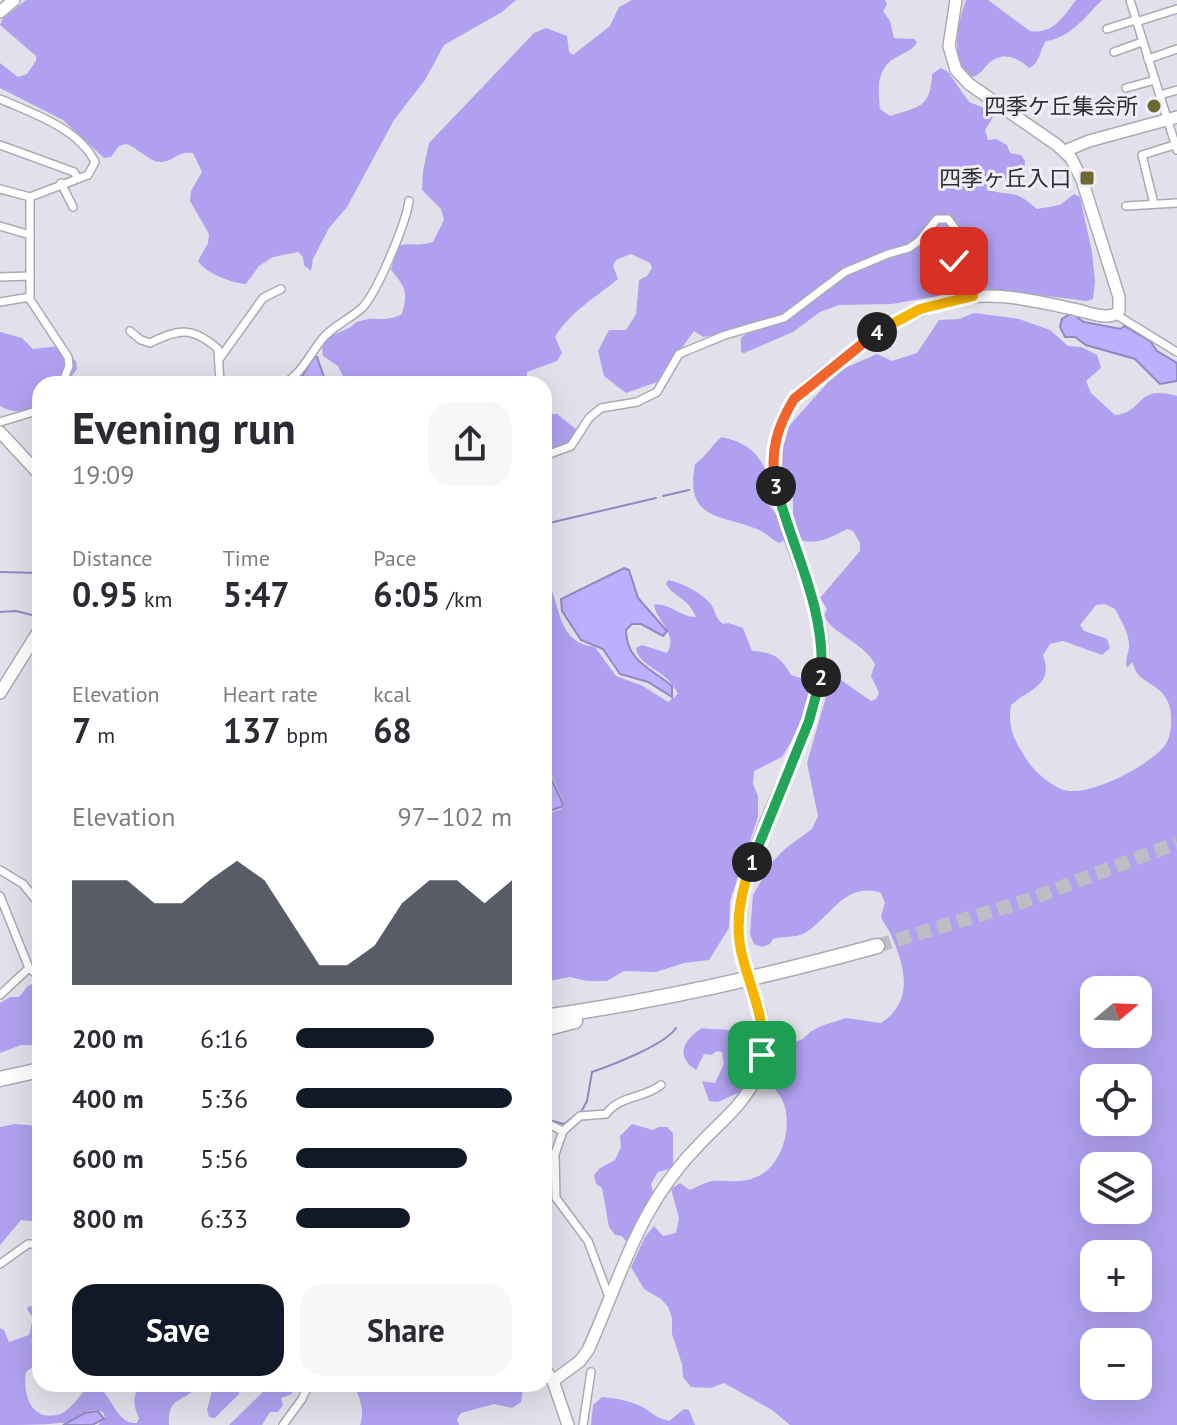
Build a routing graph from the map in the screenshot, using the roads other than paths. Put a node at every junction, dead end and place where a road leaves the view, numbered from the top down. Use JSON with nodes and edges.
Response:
{"nodes":[{"id":1,"x":14,"y":0,"type":"edge"},
{"id":2,"x":956,"y":0,"type":"edge"},
{"id":3,"x":1130,"y":0,"type":"edge"},
{"id":4,"x":1177,"y":9,"type":"edge"},
{"id":5,"x":0,"y":12,"type":"edge"},
{"id":6,"x":1135,"y":21,"type":"junction"},
{"id":7,"x":1107,"y":29,"type":"dead end"},
{"id":8,"x":1142,"y":42,"type":"junction"},
{"id":9,"x":1177,"y":49,"type":"edge"},
{"id":10,"x":1114,"y":52,"type":"dead end"},
{"id":11,"x":1148,"y":59,"type":"junction"},
{"id":12,"x":1155,"y":80,"type":"junction"},
{"id":13,"x":1126,"y":88,"type":"dead end"},
{"id":14,"x":1177,"y":90,"type":"edge"},
{"id":15,"x":1160,"y":95,"type":"junction"},
{"id":16,"x":0,"y":99,"type":"edge"},
{"id":17,"x":1172,"y":119,"type":"edge"},
{"id":18,"x":0,"y":145,"type":"edge"},
{"id":19,"x":1177,"y":146,"type":"edge"},
{"id":20,"x":1065,"y":151,"type":"junction"},
{"id":21,"x":77,"y":177,"type":"junction"},
{"id":22,"x":61,"y":183,"type":"junction"},
{"id":23,"x":0,"y":189,"type":"edge"},
{"id":24,"x":30,"y":197,"type":"junction"},
{"id":25,"x":409,"y":201,"type":"dead end"},
{"id":26,"x":1177,"y":203,"type":"edge"},
{"id":27,"x":1154,"y":204,"type":"junction"},
{"id":28,"x":1126,"y":206,"type":"dead end"},
{"id":29,"x":73,"y":207,"type":"dead end"},
{"id":30,"x":0,"y":226,"type":"edge"},
{"id":31,"x":30,"y":235,"type":"junction"},
{"id":32,"x":30,"y":276,"type":"junction"},
{"id":33,"x":0,"y":277,"type":"edge"},
{"id":34,"x":281,"y":289,"type":"dead end"},
{"id":35,"x":973,"y":296,"type":"junction"},
{"id":36,"x":29,"y":298,"type":"junction"},
{"id":37,"x":0,"y":302,"type":"edge"},
{"id":38,"x":1115,"y":314,"type":"junction"},
{"id":39,"x":130,"y":331,"type":"dead end"},
{"id":40,"x":1177,"y":352,"type":"edge"},
{"id":41,"x":220,"y":358,"type":"junction"},
{"id":42,"x":65,"y":376,"type":"edge"},
{"id":43,"x":220,"y":376,"type":"edge"},
{"id":44,"x":297,"y":376,"type":"edge"},
{"id":45,"x":32,"y":412,"type":"edge"},
{"id":46,"x":0,"y":422,"type":"edge"},
{"id":47,"x":0,"y":432,"type":"edge"},
{"id":48,"x":552,"y":453,"type":"edge"},
{"id":49,"x":32,"y":466,"type":"edge"},
{"id":50,"x":32,"y":642,"type":"edge"},
{"id":51,"x":0,"y":693,"type":"edge"},
{"id":52,"x":0,"y":870,"type":"edge"},
{"id":53,"x":32,"y":895,"type":"edge"},
{"id":54,"x":0,"y":896,"type":"edge"},
{"id":55,"x":877,"y":946,"type":"tunnel mouth"},
{"id":56,"x":29,"y":968,"type":"junction"},
{"id":57,"x":32,"y":970,"type":"edge"},
{"id":58,"x":0,"y":995,"type":"edge"},
{"id":59,"x":673,"y":996,"type":"junction"},
{"id":60,"x":552,"y":1014,"type":"edge"},
{"id":61,"x":552,"y":1027,"type":"edge"},
{"id":62,"x":32,"y":1074,"type":"edge"},
{"id":63,"x":0,"y":1080,"type":"edge"},
{"id":64,"x":661,"y":1085,"type":"dead end"},
{"id":65,"x":552,"y":1126,"type":"edge"},
{"id":66,"x":563,"y":1131,"type":"junction"},
{"id":67,"x":32,"y":1244,"type":"edge"},
{"id":68,"x":0,"y":1264,"type":"edge"},
{"id":69,"x":609,"y":1297,"type":"junction"},
{"id":70,"x":591,"y":1372,"type":"dead end"},
{"id":71,"x":553,"y":1381,"type":"joint"},
{"id":72,"x":305,"y":1392,"type":"edge"},
{"id":73,"x":283,"y":1425,"type":"edge"},
{"id":74,"x":568,"y":1425,"type":"edge"},
{"id":75,"x":583,"y":1425,"type":"edge"}],
"edges":[{"from":1,"to":5,"type":"street"},
{"from":2,"to":20,"type":"street"},
{"from":3,"to":6,"type":"street"},
{"from":4,"to":6,"type":"street"},
{"from":6,"to":7,"type":"street"},
{"from":6,"to":8,"type":"street"},
{"from":8,"to":10,"type":"street"},
{"from":8,"to":11,"type":"street"},
{"from":9,"to":11,"type":"street"},
{"from":11,"to":12,"type":"street"},
{"from":12,"to":13,"type":"street"},
{"from":12,"to":15,"type":"street"},
{"from":14,"to":15,"type":"street"},
{"from":15,"to":17,"type":"street"},
{"from":16,"to":21,"type":"street"},
{"from":17,"to":19,"type":"street"},
{"from":17,"to":20,"type":"street"},
{"from":18,"to":21,"type":"street"},
{"from":19,"to":27,"type":"street"},
{"from":20,"to":38,"type":"street"},
{"from":21,"to":22,"type":"street"},
{"from":22,"to":24,"type":"street"},
{"from":22,"to":29,"type":"street"},
{"from":23,"to":24,"type":"street"},
{"from":24,"to":31,"type":"street"},
{"from":25,"to":44,"type":"street"},
{"from":26,"to":27,"type":"street"},
{"from":27,"to":28,"type":"street"},
{"from":30,"to":31,"type":"street"},
{"from":31,"to":32,"type":"street"},
{"from":32,"to":33,"type":"street"},
{"from":32,"to":36,"type":"street"},
{"from":34,"to":41,"type":"street"},
{"from":35,"to":38,"type":"street"},
{"from":35,"to":48,"type":"street"},
{"from":35,"to":69,"type":"street","bridge":true},
{"from":36,"to":37,"type":"street"},
{"from":36,"to":42,"type":"street"},
{"from":38,"to":40,"type":"street"},
{"from":39,"to":41,"type":"street"},
{"from":41,"to":43,"type":"street"},
{"from":45,"to":46,"type":"street"},
{"from":47,"to":49,"type":"street"},
{"from":50,"to":51,"type":"street"},
{"from":52,"to":53,"type":"street"},
{"from":54,"to":56,"type":"street"},
{"from":55,"to":59,"type":"highway"},
{"from":56,"to":57,"type":"street"},
{"from":56,"to":58,"type":"street"},
{"from":59,"to":60,"type":"highway"},
{"from":59,"to":61,"type":"highway"},
{"from":62,"to":63,"type":"highway"},
{"from":64,"to":66,"type":"street"},
{"from":65,"to":66,"type":"street"},
{"from":66,"to":69,"type":"street"},
{"from":67,"to":68,"type":"street"},
{"from":69,"to":71,"type":"street"},
{"from":70,"to":75,"type":"street"},
{"from":71,"to":74,"type":"street"},
{"from":72,"to":73,"type":"street"}]}
